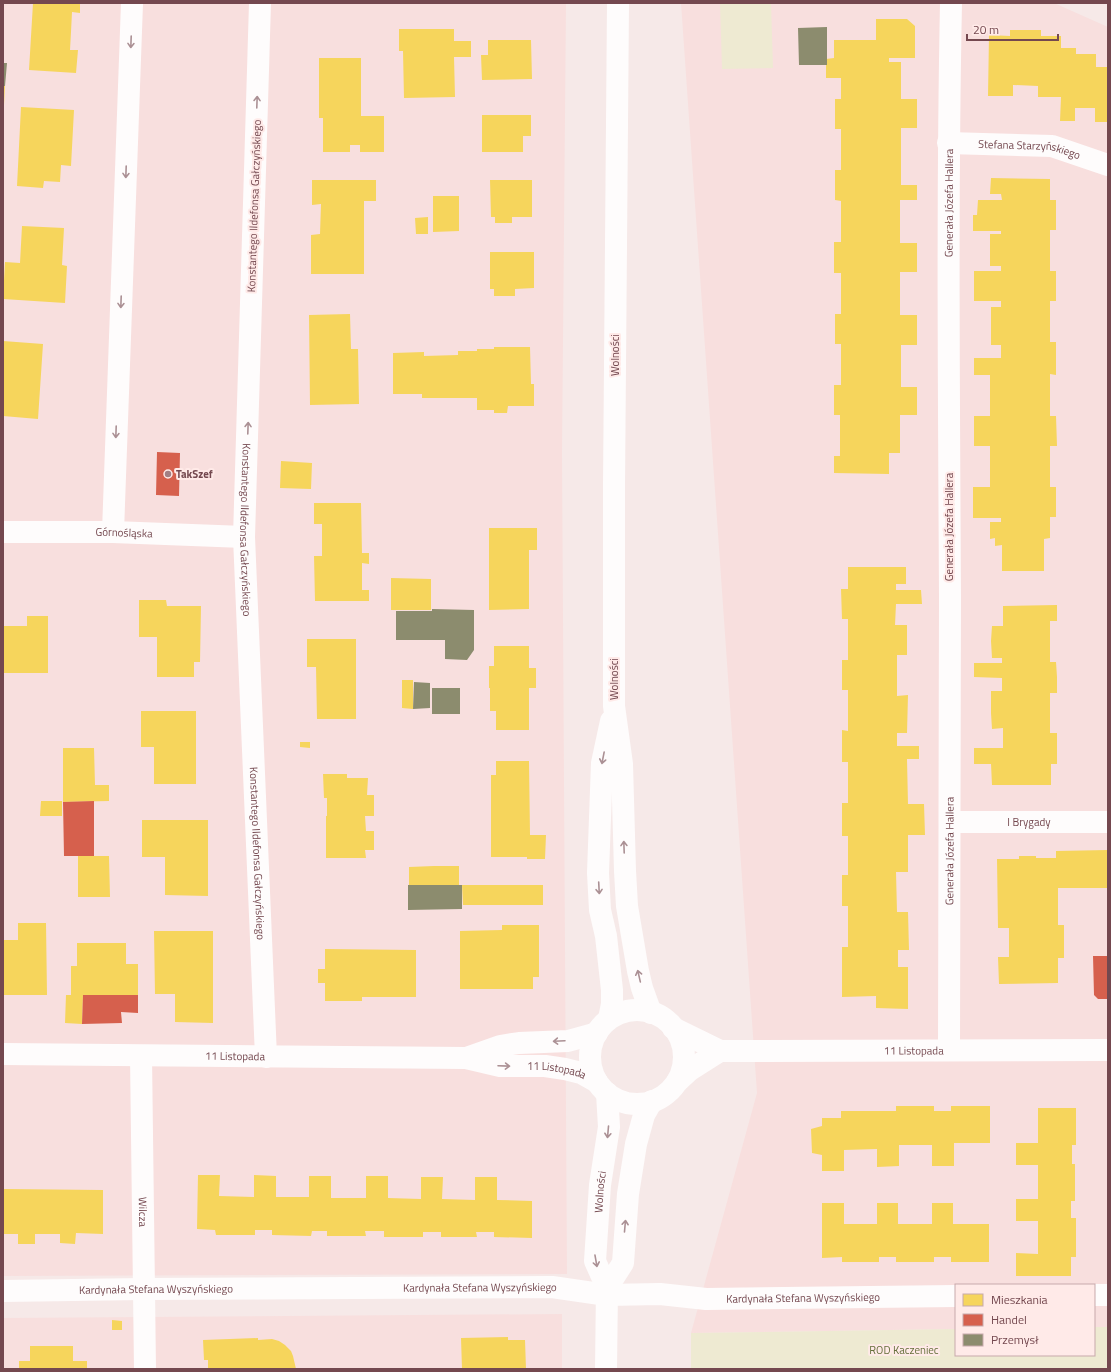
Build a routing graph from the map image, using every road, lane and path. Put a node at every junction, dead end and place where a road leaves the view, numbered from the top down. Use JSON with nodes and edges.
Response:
{"nodes":[{"id":1,"x":132,"y":3,"type":"edge"},
{"id":2,"x":260,"y":3,"type":"edge"},
{"id":3,"x":618,"y":3,"type":"edge"},
{"id":4,"x":951,"y":3,"type":"edge"},
{"id":5,"x":948,"y":143,"type":"junction"},
{"id":6,"x":1108,"y":165,"type":"edge"},
{"id":7,"x":3,"y":532,"type":"edge"},
{"id":8,"x":112,"y":532,"type":"junction"},
{"id":9,"x":244,"y":537,"type":"junction"},
{"id":10,"x":614,"y":706,"type":"junction"},
{"id":11,"x":950,"y":822,"type":"junction"},
{"id":12,"x":1108,"y":822,"type":"edge"},
{"id":13,"x":652,"y":1013,"type":"junction"},
{"id":14,"x":603,"y":1026,"type":"junction"},
{"id":15,"x":673,"y":1028,"type":"junction"},
{"id":16,"x":949,"y":1050,"type":"junction"},
{"id":17,"x":1108,"y":1050,"type":"edge"},
{"id":18,"x":720,"y":1051,"type":"junction"},
{"id":19,"x":3,"y":1054,"type":"edge"},
{"id":20,"x":141,"y":1056,"type":"junction"},
{"id":21,"x":266,"y":1057,"type":"junction"},
{"id":22,"x":466,"y":1058,"type":"junction"},
{"id":23,"x":677,"y":1082,"type":"junction"},
{"id":24,"x":602,"y":1087,"type":"junction"},
{"id":25,"x":652,"y":1101,"type":"junction"},
{"id":26,"x":143,"y":1289,"type":"junction"},
{"id":27,"x":3,"y":1291,"type":"edge"},
{"id":28,"x":607,"y":1292,"type":"junction"},
{"id":29,"x":1095,"y":1295,"type":"edge"},
{"id":30,"x":1108,"y":1295,"type":"edge"},
{"id":31,"x":955,"y":1296,"type":"edge"},
{"id":32,"x":145,"y":1369,"type":"edge"},
{"id":33,"x":606,"y":1369,"type":"edge"}],
"edges":[{"from":1,"to":8,"type":"street","one_way":true},
{"from":9,"to":2,"type":"street","name":"Konstantego Ildefonsa Gałczyńskiego","one_way":true},
{"from":3,"to":10,"type":"street","name":"Wolności"},
{"from":4,"to":5,"type":"street","name":"Generała Józefa Hallera"},
{"from":5,"to":6,"type":"street","name":"Stefana Starzyńskiego"},
{"from":5,"to":11,"type":"street","name":"Generała Józefa Hallera"},
{"from":7,"to":8,"type":"street","name":"Górnośląska"},
{"from":8,"to":9,"type":"street","name":"Górnośląska"},
{"from":9,"to":21,"type":"street","name":"Konstantego Ildefonsa Gałczyńskiego"},
{"from":13,"to":10,"type":"street","name":"Wolności","one_way":true},
{"from":10,"to":14,"type":"street","name":"Wolności","one_way":true},
{"from":11,"to":12,"type":"street","name":"I Brygady"},
{"from":11,"to":16,"type":"street","name":"Generała Józefa Hallera"},
{"from":13,"to":14,"type":"street"},
{"from":13,"to":15,"type":"street"},
{"from":14,"to":22,"type":"street","name":"11 Listopada","one_way":true},
{"from":14,"to":24,"type":"street"},
{"from":15,"to":18,"type":"street","name":"11 Listopada"},
{"from":15,"to":23,"type":"street"},
{"from":16,"to":17,"type":"street","name":"11 Listopada"},
{"from":16,"to":18,"type":"street","name":"11 Listopada"},
{"from":18,"to":23,"type":"street"},
{"from":19,"to":20,"type":"street","name":"11 Listopada"},
{"from":20,"to":21,"type":"street","name":"11 Listopada"},
{"from":20,"to":26,"type":"street","name":"Wilcza"},
{"from":21,"to":22,"type":"street","name":"11 Listopada"},
{"from":22,"to":24,"type":"street","name":"11 Listopada","one_way":true},
{"from":23,"to":25,"type":"street"},
{"from":24,"to":25,"type":"street"},
{"from":24,"to":28,"type":"street","name":"Wolności","one_way":true},
{"from":28,"to":25,"type":"street","one_way":true},
{"from":26,"to":27,"type":"street","name":"Kardynała Stefana Wyszyńskiego"},
{"from":26,"to":28,"type":"street","name":"Kardynała Stefana Wyszyńskiego"},
{"from":26,"to":32,"type":"street","name":"Wilcza"},
{"from":28,"to":31,"type":"street","name":"Kardynała Stefana Wyszyńskiego"},
{"from":28,"to":33,"type":"street","name":"Wolności"},
{"from":29,"to":30,"type":"street"}]}
